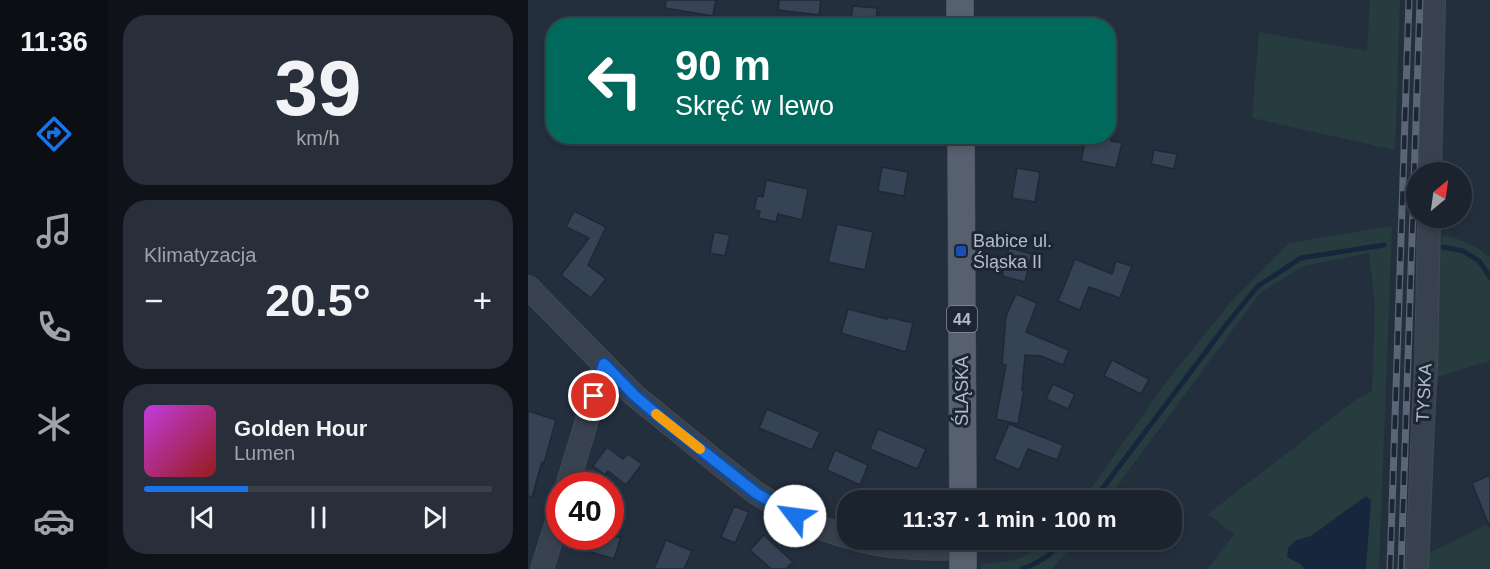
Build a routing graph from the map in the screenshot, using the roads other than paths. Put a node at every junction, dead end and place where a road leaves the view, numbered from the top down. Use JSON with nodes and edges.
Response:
{"nodes":[{"id":1,"x":960,"y":0,"type":"edge"},
{"id":2,"x":1434,"y":0,"type":"edge"},
{"id":3,"x":960,"y":18,"type":"edge"},
{"id":4,"x":962,"y":144,"type":"edge"},
{"id":5,"x":1430,"y":162,"type":"edge"},
{"id":6,"x":1429,"y":228,"type":"edge"},
{"id":7,"x":528,"y":287,"type":"edge"},
{"id":8,"x":604,"y":364,"type":"junction"},
{"id":9,"x":571,"y":472,"type":"edge"},
{"id":10,"x":963,"y":490,"type":"edge"},
{"id":11,"x":837,"y":533,"type":"edge"},
{"id":12,"x":548,"y":550,"type":"edge"},
{"id":13,"x":933,"y":550,"type":"edge"},
{"id":14,"x":963,"y":552,"type":"edge"},
{"id":15,"x":542,"y":569,"type":"edge"},
{"id":16,"x":1417,"y":569,"type":"edge"}],
"edges":[{"from":1,"to":3,"type":"main road"},
{"from":2,"to":5,"type":"street"},
{"from":4,"to":10,"type":"main road","name":"ŚLĄSKA","number":"44"},
{"from":6,"to":16,"type":"street","name":"TYSKA"},
{"from":7,"to":8,"type":"street"},
{"from":8,"to":9,"type":"street"},
{"from":8,"to":11,"type":"street"},
{"from":12,"to":15,"type":"street"},
{"from":13,"to":14,"type":"street"}]}
